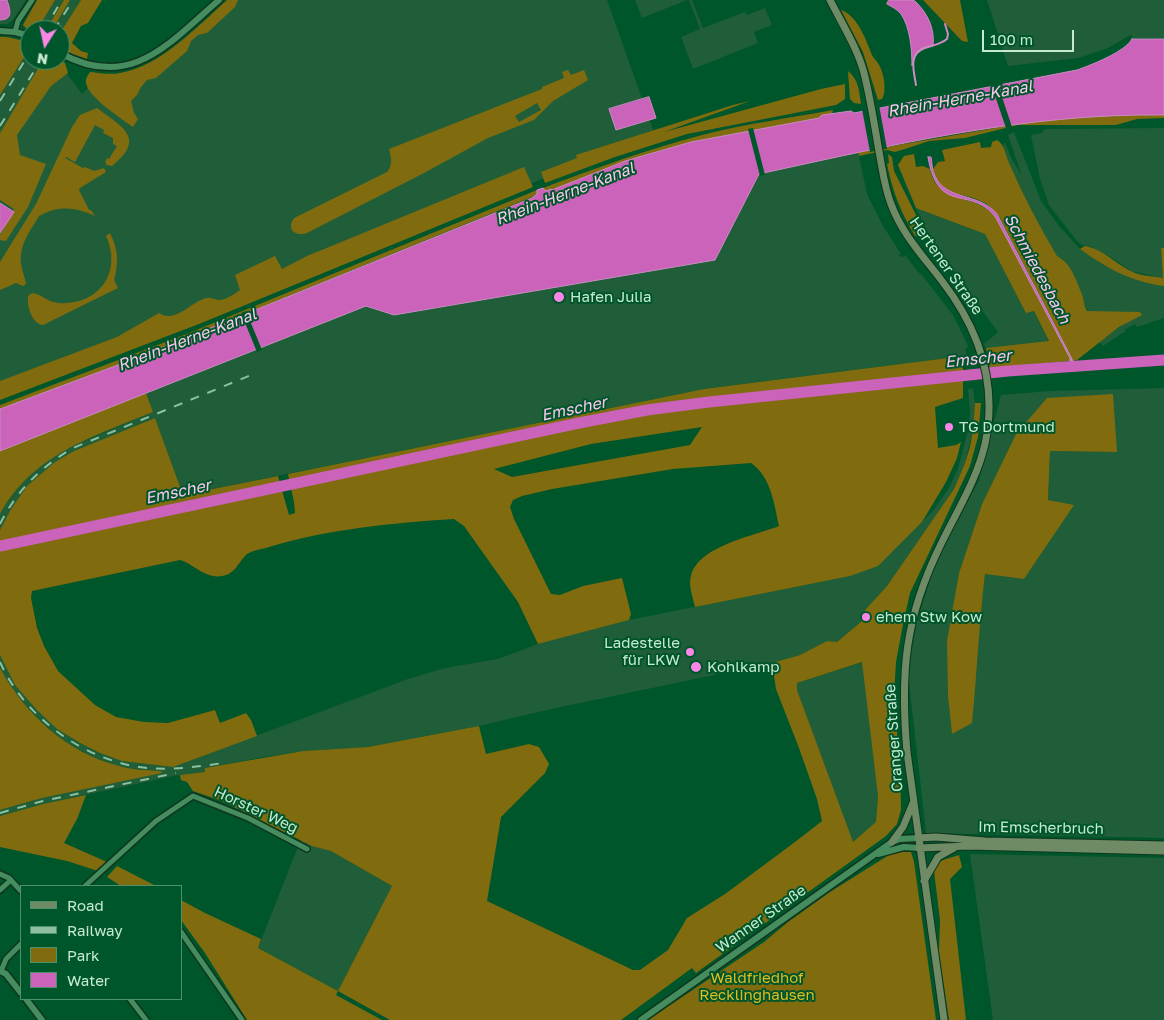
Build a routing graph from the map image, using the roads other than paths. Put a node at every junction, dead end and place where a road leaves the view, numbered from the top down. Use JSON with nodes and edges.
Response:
{"nodes":[{"id":1,"x":32,"y":0,"type":"edge"},
{"id":2,"x":219,"y":0,"type":"edge"},
{"id":3,"x":830,"y":0,"type":"edge"},
{"id":4,"x":0,"y":30,"type":"edge"},
{"id":5,"x":15,"y":32,"type":"junction"},
{"id":6,"x":20,"y":33,"type":"edge"},
{"id":7,"x":70,"y":58,"type":"edge"},
{"id":8,"x":980,"y":348,"type":"joint"},
{"id":9,"x":913,"y":802,"type":"junction"},
{"id":10,"x":918,"y":838,"type":"junction"},
{"id":11,"x":892,"y":842,"type":"junction"},
{"id":12,"x":958,"y":843,"type":"junction"},
{"id":13,"x":968,"y":843,"type":"junction"},
{"id":14,"x":1164,"y":845,"type":"edge"},
{"id":15,"x":919,"y":848,"type":"junction"},
{"id":16,"x":307,"y":849,"type":"dead end"},
{"id":17,"x":1164,"y":851,"type":"edge"},
{"id":18,"x":872,"y":856,"type":"junction"},
{"id":19,"x":0,"y":874,"type":"edge"},
{"id":20,"x":11,"y":880,"type":"junction"},
{"id":21,"x":924,"y":881,"type":"junction"},
{"id":22,"x":86,"y":885,"type":"edge"},
{"id":23,"x":0,"y":890,"type":"edge"},
{"id":24,"x":20,"y":890,"type":"edge"},
{"id":25,"x":182,"y":933,"type":"edge"},
{"id":26,"x":20,"y":945,"type":"edge"},
{"id":27,"x":1,"y":971,"type":"edge"},
{"id":28,"x":20,"y":992,"type":"edge"},
{"id":29,"x":27,"y":1000,"type":"edge"},
{"id":30,"x":131,"y":1000,"type":"edge"},
{"id":31,"x":42,"y":1020,"type":"edge"},
{"id":32,"x":146,"y":1020,"type":"edge"},
{"id":33,"x":242,"y":1020,"type":"edge"},
{"id":34,"x":641,"y":1020,"type":"edge"},
{"id":35,"x":944,"y":1020,"type":"edge"}],
"edges":[{"from":1,"to":5,"type":"street"},
{"from":2,"to":7,"type":"street"},
{"from":3,"to":8,"type":"main road","name":"Hertener Straße"},
{"from":4,"to":5,"type":"street"},
{"from":5,"to":6,"type":"street"},
{"from":8,"to":9,"type":"main road","name":"Cranger Straße"},
{"from":9,"to":10,"type":"main road","name":"Cranger Straße"},
{"from":9,"to":11,"type":"main road"},
{"from":10,"to":11,"type":"street","name":"Wanner Straße"},
{"from":10,"to":12,"type":"main road","name":"Im Emscherbruch"},
{"from":10,"to":15,"type":"main road","name":"Cranger Straße"},
{"from":11,"to":18,"type":"street","name":"Wanner Straße"},
{"from":12,"to":13,"type":"main road","name":"Im Emscherbruch"},
{"from":12,"to":15,"type":"main road","name":"Im Emscherbruch"},
{"from":12,"to":21,"type":"main road"},
{"from":13,"to":14,"type":"main road","name":"Im Emscherbruch"},
{"from":13,"to":17,"type":"main road","name":"Im Emscherbruch"},
{"from":15,"to":18,"type":"street","name":"Wanner Straße"},
{"from":15,"to":21,"type":"main road","name":"Cranger Straße"},
{"from":16,"to":22,"type":"street","name":"Horster Weg"},
{"from":18,"to":34,"type":"street","name":"Wanner Straße"},
{"from":19,"to":20,"type":"street"},
{"from":20,"to":23,"type":"street"},
{"from":20,"to":24,"type":"street"},
{"from":21,"to":35,"type":"main road","name":"Cranger Straße"},
{"from":25,"to":33,"type":"street"},
{"from":26,"to":27,"type":"street"},
{"from":27,"to":28,"type":"street"},
{"from":29,"to":31,"type":"street"},
{"from":30,"to":32,"type":"street"}]}
